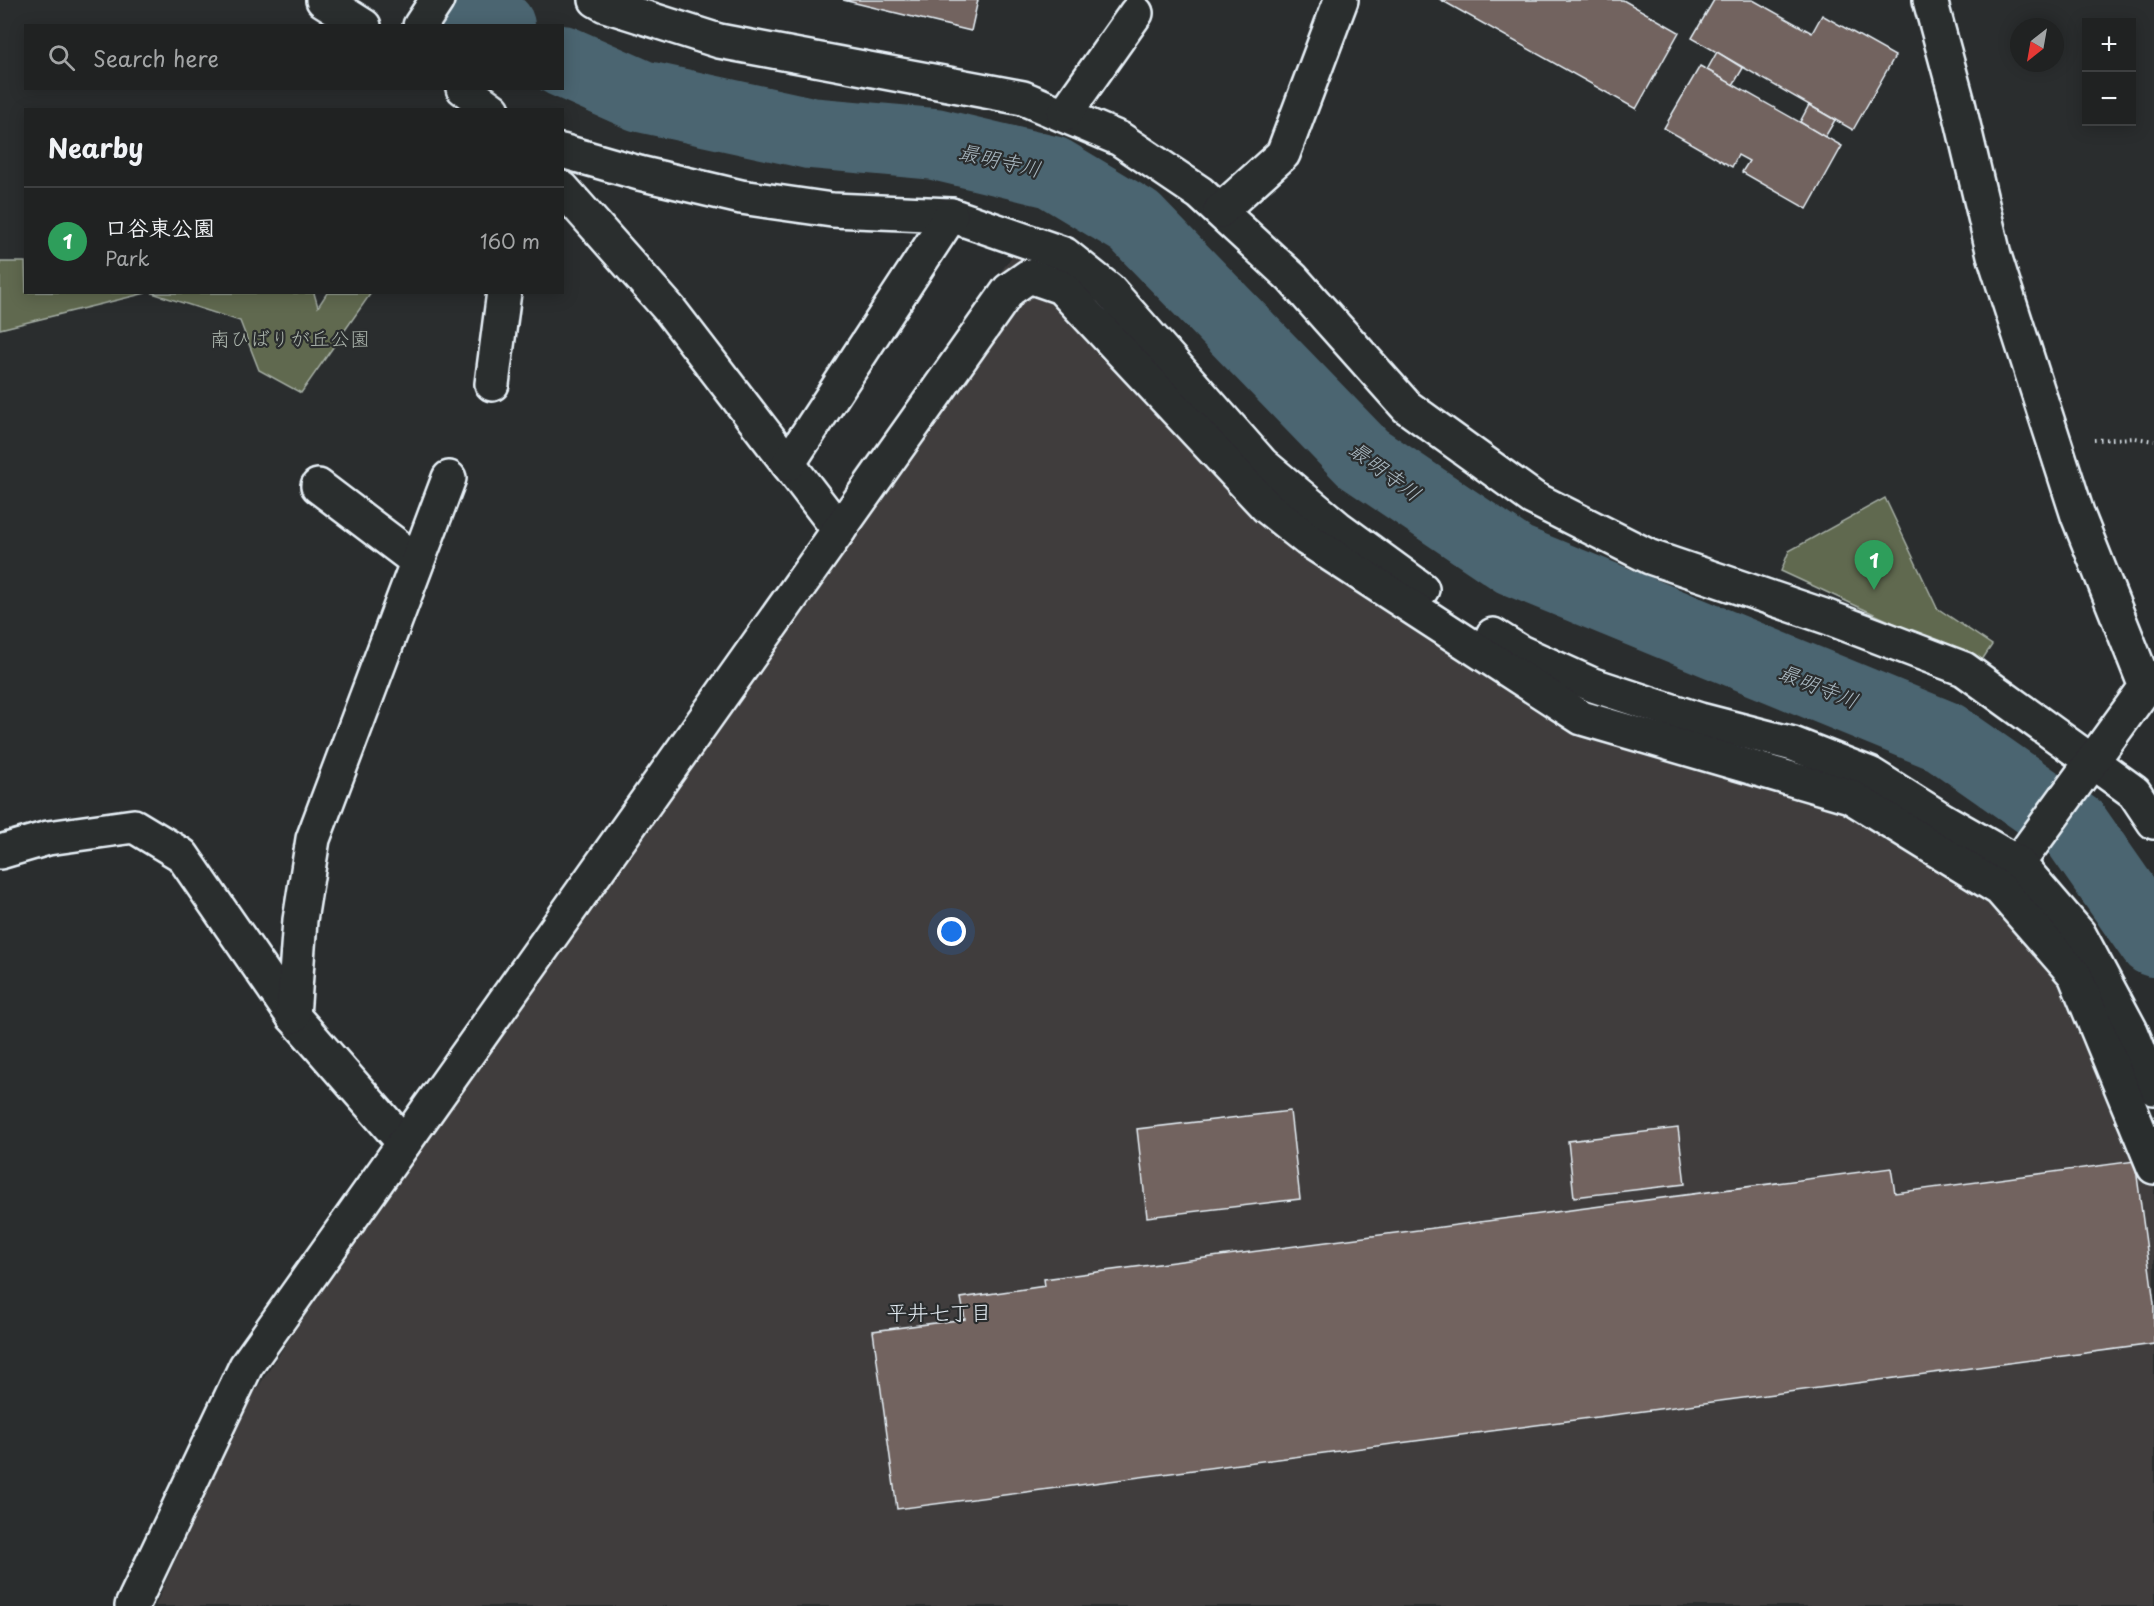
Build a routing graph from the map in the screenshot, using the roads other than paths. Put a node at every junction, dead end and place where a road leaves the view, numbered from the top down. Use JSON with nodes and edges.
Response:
{"nodes":[{"id":1,"x":323,"y":0,"type":"edge"},
{"id":2,"x":437,"y":0,"type":"edge"},
{"id":3,"x":596,"y":0,"type":"edge"},
{"id":4,"x":1341,"y":0,"type":"edge"},
{"id":5,"x":1930,"y":0,"type":"edge"},
{"id":6,"x":1137,"y":13,"type":"dead end"},
{"id":7,"x":361,"y":24,"type":"edge"},
{"id":8,"x":421,"y":24,"type":"edge"},
{"id":9,"x":466,"y":90,"type":"edge"},
{"id":10,"x":490,"y":108,"type":"edge"},
{"id":11,"x":1064,"y":116,"type":"junction"},
{"id":12,"x":564,"y":152,"type":"edge"},
{"id":13,"x":564,"y":190,"type":"edge"},
{"id":14,"x":1220,"y":211,"type":"junction"},
{"id":15,"x":951,"y":216,"type":"junction"},
{"id":16,"x":503,"y":294,"type":"edge"},
{"id":17,"x":486,"y":362,"type":"dead end"},
{"id":18,"x":788,"y":464,"type":"junction"},
{"id":19,"x":448,"y":478,"type":"dead end"},
{"id":20,"x":318,"y":486,"type":"dead end"},
{"id":21,"x":839,"y":530,"type":"junction"},
{"id":22,"x":417,"y":561,"type":"junction"},
{"id":23,"x":2150,"y":688,"type":"edge"},
{"id":24,"x":2087,"y":766,"type":"junction"},
{"id":25,"x":2154,"y":822,"type":"edge"},
{"id":26,"x":2026,"y":851,"type":"junction"},
{"id":27,"x":0,"y":852,"type":"edge"},
{"id":28,"x":293,"y":1016,"type":"junction"},
{"id":29,"x":2154,"y":1088,"type":"edge"},
{"id":30,"x":404,"y":1143,"type":"junction"},
{"id":31,"x":2154,"y":1167,"type":"edge"},
{"id":32,"x":132,"y":1606,"type":"edge"}],
"edges":[{"from":1,"to":7,"type":"street"},
{"from":2,"to":8,"type":"street"},
{"from":3,"to":11,"type":"street"},
{"from":4,"to":14,"type":"street"},
{"from":5,"to":23,"type":"street"},
{"from":6,"to":11,"type":"street"},
{"from":9,"to":10,"type":"street"},
{"from":11,"to":14,"type":"street"},
{"from":12,"to":15,"type":"street"},
{"from":13,"to":18,"type":"street"},
{"from":14,"to":24,"type":"street"},
{"from":15,"to":18,"type":"street"},
{"from":15,"to":26,"type":"street"},
{"from":16,"to":17,"type":"street"},
{"from":18,"to":21,"type":"street"},
{"from":19,"to":22,"type":"street"},
{"from":20,"to":22,"type":"street"},
{"from":21,"to":30,"type":"street"},
{"from":21,"to":31,"type":"street"},
{"from":22,"to":28,"type":"street"},
{"from":23,"to":24,"type":"street"},
{"from":24,"to":25,"type":"street"},
{"from":24,"to":26,"type":"street"},
{"from":26,"to":29,"type":"street"},
{"from":27,"to":28,"type":"street"},
{"from":28,"to":30,"type":"street"},
{"from":30,"to":32,"type":"street"}]}
